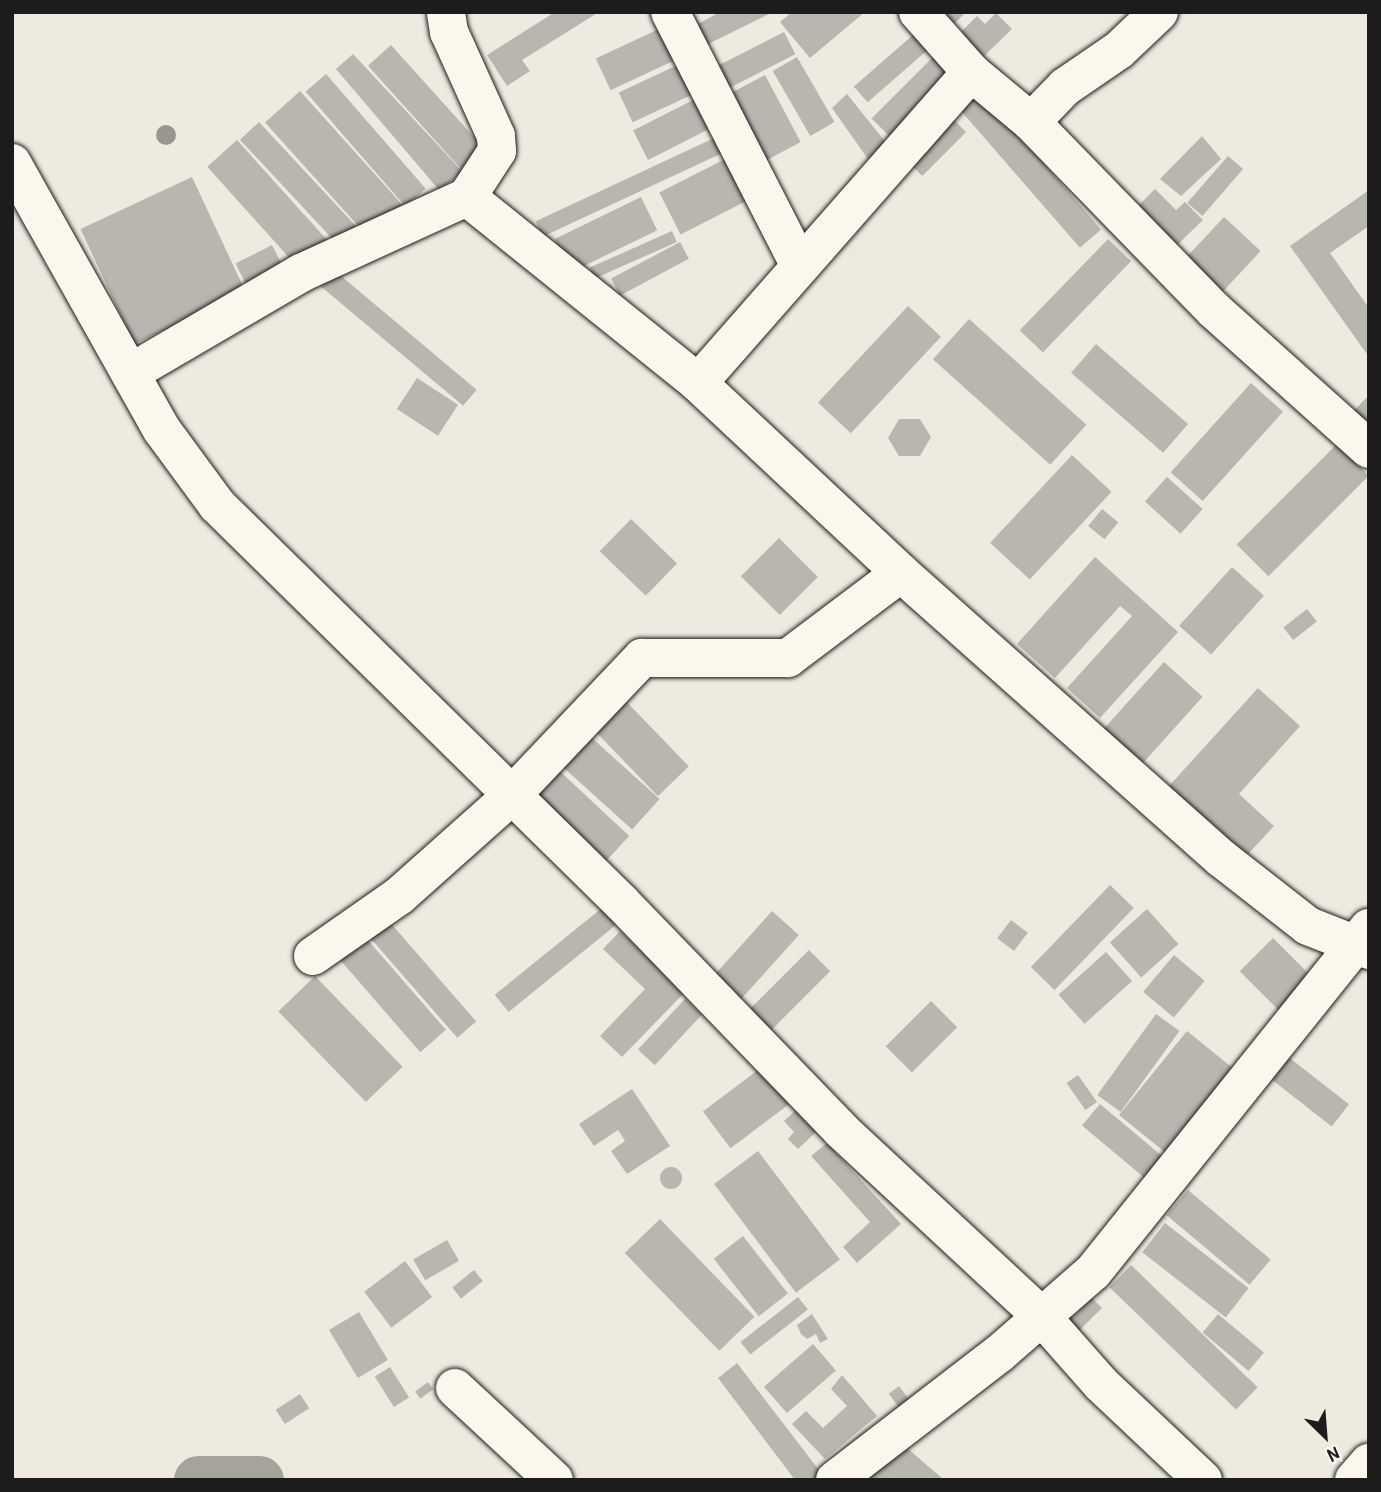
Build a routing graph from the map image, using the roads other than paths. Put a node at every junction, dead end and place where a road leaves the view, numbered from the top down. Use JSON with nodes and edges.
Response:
{"nodes":[{"id":1,"x":446,"y":12,"type":"edge"},
{"id":2,"x":670,"y":12,"type":"edge"},
{"id":3,"x":918,"y":12,"type":"edge"},
{"id":4,"x":1159,"y":12,"type":"edge"},
{"id":5,"x":971,"y":72,"type":"junction"},
{"id":6,"x":1031,"y":122,"type":"junction"},
{"id":7,"x":12,"y":163,"type":"edge"},
{"id":8,"x":467,"y":197,"type":"junction"},
{"id":9,"x":800,"y":266,"type":"junction"},
{"id":10,"x":130,"y":373,"type":"junction"},
{"id":11,"x":698,"y":383,"type":"junction"},
{"id":12,"x":1369,"y":449,"type":"edge"},
{"id":13,"x":901,"y":573,"type":"junction"},
{"id":14,"x":510,"y":797,"type":"junction"},
{"id":15,"x":1365,"y":941,"type":"edge"},
{"id":16,"x":313,"y":956,"type":"dead end"},
{"id":17,"x":1042,"y":1317,"type":"junction"},
{"id":18,"x":455,"y":1388,"type":"dead end"},
{"id":19,"x":1369,"y":1463,"type":"edge"},
{"id":20,"x":554,"y":1480,"type":"edge"},
{"id":21,"x":835,"y":1480,"type":"edge"},
{"id":22,"x":1203,"y":1480,"type":"edge"},
{"id":23,"x":1354,"y":1480,"type":"edge"}],
"edges":[{"from":1,"to":8,"type":"street"},
{"from":2,"to":9,"type":"street"},
{"from":3,"to":5,"type":"street"},
{"from":4,"to":6,"type":"street"},
{"from":5,"to":6,"type":"street"},
{"from":5,"to":9,"type":"street"},
{"from":6,"to":12,"type":"street"},
{"from":7,"to":10,"type":"street"},
{"from":8,"to":10,"type":"street"},
{"from":8,"to":11,"type":"street"},
{"from":9,"to":11,"type":"street"},
{"from":10,"to":14,"type":"street"},
{"from":11,"to":13,"type":"street"},
{"from":13,"to":14,"type":"street"},
{"from":13,"to":15,"type":"street"},
{"from":14,"to":16,"type":"street"},
{"from":14,"to":17,"type":"street"},
{"from":15,"to":17,"type":"street"},
{"from":17,"to":21,"type":"street"},
{"from":17,"to":22,"type":"street"},
{"from":18,"to":20,"type":"street"},
{"from":19,"to":23,"type":"street"}]}
